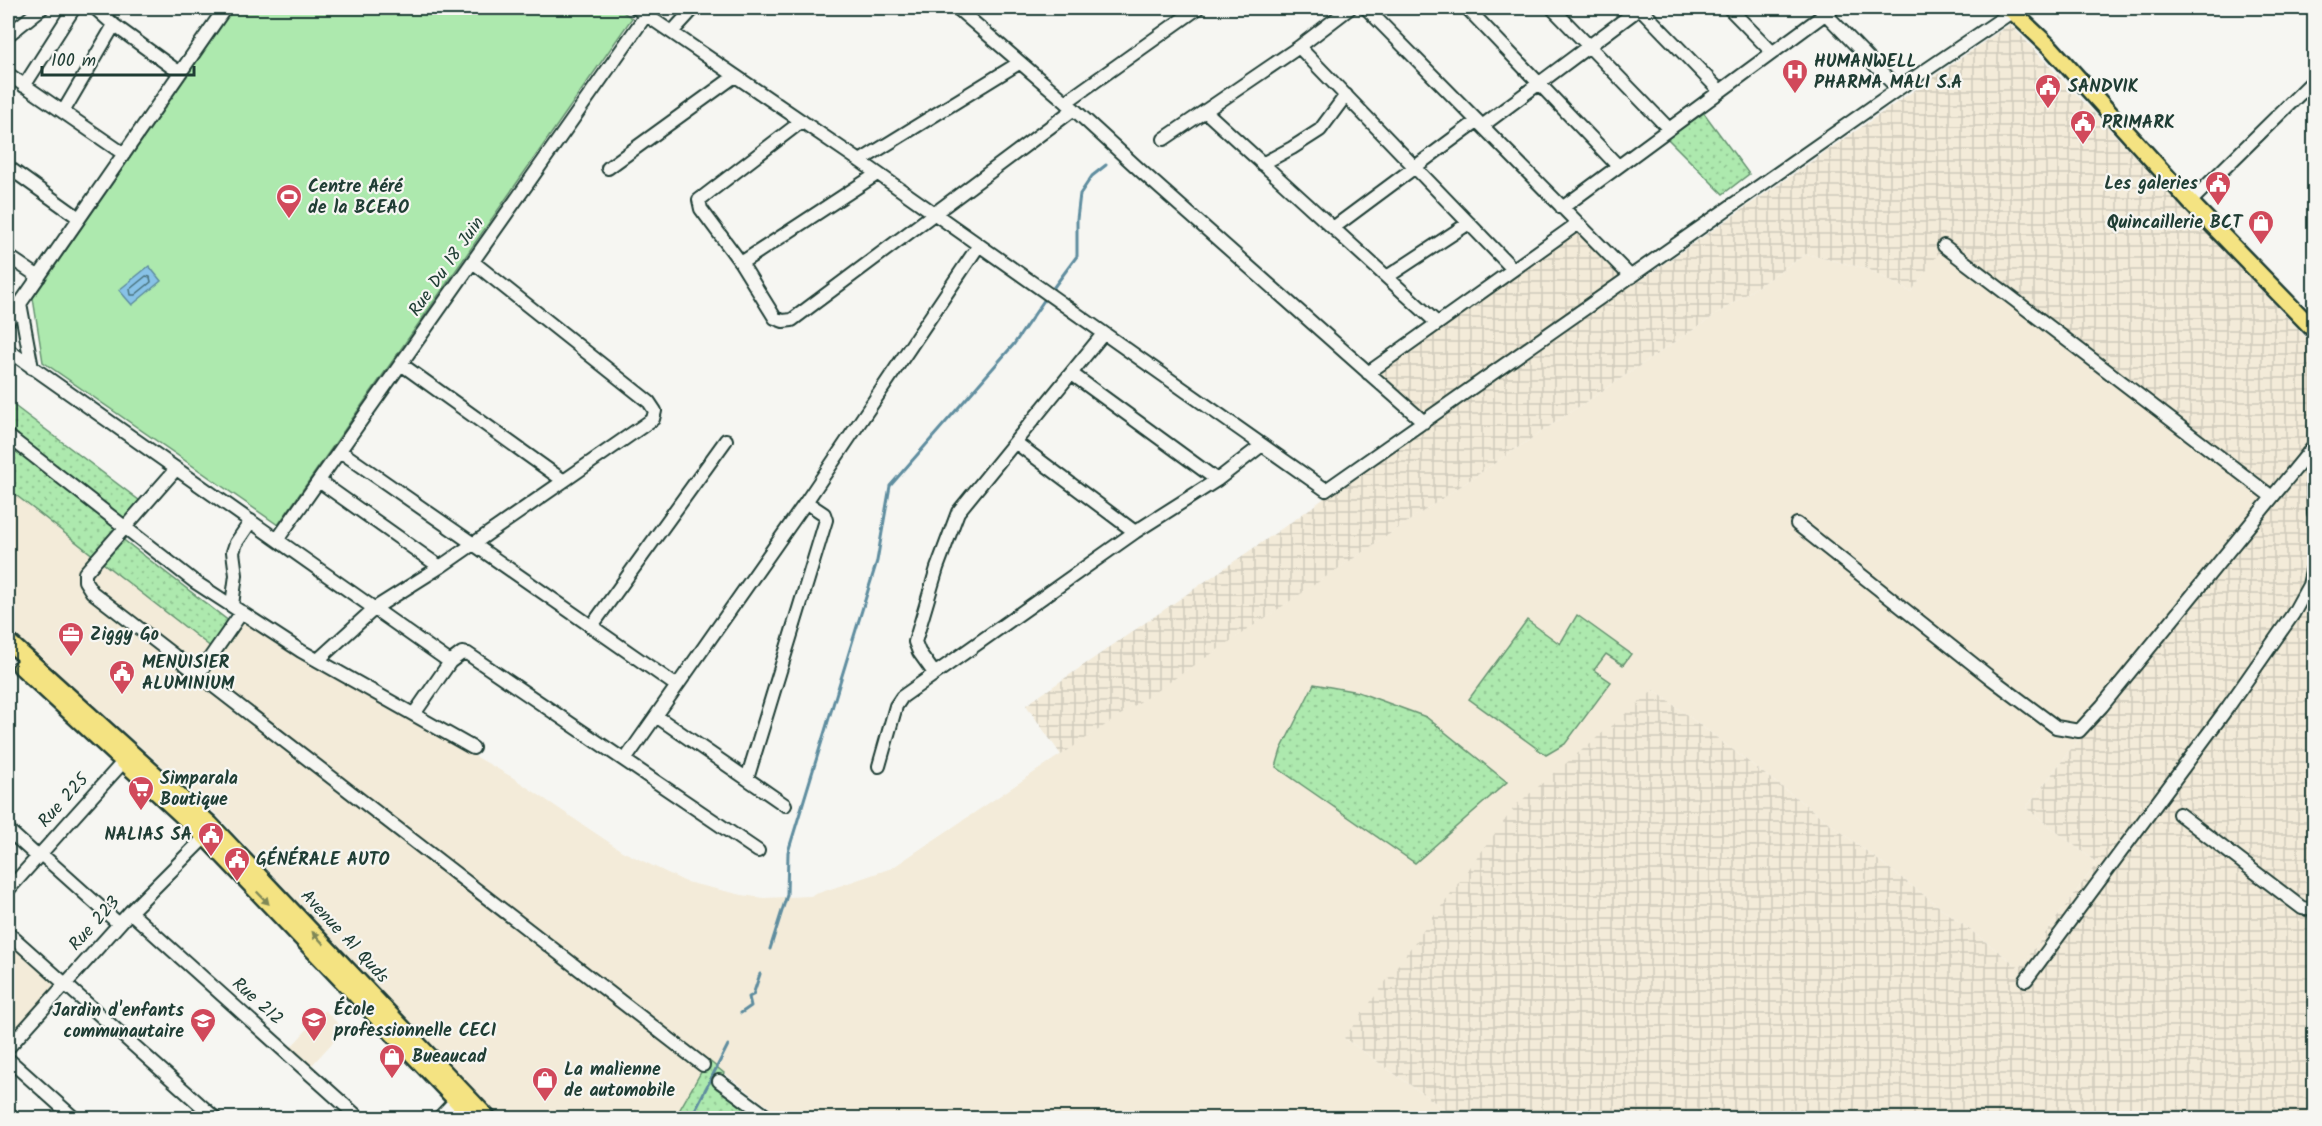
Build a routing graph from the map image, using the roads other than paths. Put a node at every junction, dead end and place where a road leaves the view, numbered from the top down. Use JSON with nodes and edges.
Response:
{"nodes":[{"id":1,"x":42,"y":8,"type":"edge"},
{"id":2,"x":74,"y":8,"type":"edge"},
{"id":3,"x":95,"y":8,"type":"edge"},
{"id":4,"x":694,"y":8,"type":"edge"},
{"id":5,"x":957,"y":8,"type":"edge"},
{"id":6,"x":1198,"y":8,"type":"edge"},
{"id":7,"x":1350,"y":8,"type":"edge"},
{"id":8,"x":1366,"y":8,"type":"edge"},
{"id":9,"x":1467,"y":8,"type":"edge"},
{"id":10,"x":1552,"y":8,"type":"edge"},
{"id":11,"x":1640,"y":8,"type":"edge"},
{"id":12,"x":1729,"y":8,"type":"edge"},
{"id":13,"x":222,"y":9,"type":"edge"},
{"id":14,"x":1826,"y":9,"type":"edge"},
{"id":15,"x":2011,"y":9,"type":"edge"},
{"id":16,"x":641,"y":11,"type":"edge"},
{"id":17,"x":114,"y":25,"type":"junction"},
{"id":18,"x":672,"y":32,"type":"junction"},
{"id":19,"x":8,"y":35,"type":"edge"},
{"id":20,"x":1589,"y":46,"type":"junction"},
{"id":21,"x":1299,"y":47,"type":"junction"},
{"id":22,"x":1772,"y":52,"type":"junction"},
{"id":23,"x":1019,"y":63,"type":"junction"},
{"id":24,"x":180,"y":73,"type":"junction"},
{"id":25,"x":8,"y":74,"type":"edge"},
{"id":26,"x":735,"y":76,"type":"junction"},
{"id":27,"x":2314,"y":80,"type":"edge"},
{"id":28,"x":1539,"y":83,"type":"junction"},
{"id":29,"x":24,"y":86,"type":"junction"},
{"id":30,"x":1898,"y":89,"type":"junction"},
{"id":31,"x":1720,"y":91,"type":"junction"},
{"id":32,"x":1346,"y":95,"type":"junction"},
{"id":33,"x":1070,"y":105,"type":"junction"},
{"id":34,"x":1205,"y":111,"type":"junction"},
{"id":35,"x":63,"y":112,"type":"junction"},
{"id":36,"x":802,"y":122,"type":"junction"},
{"id":37,"x":1479,"y":124,"type":"junction"},
{"id":38,"x":1669,"y":129,"type":"junction"},
{"id":39,"x":1164,"y":138,"type":"dead end"},
{"id":40,"x":124,"y":154,"type":"junction"},
{"id":41,"x":860,"y":161,"type":"junction"},
{"id":42,"x":1262,"y":164,"type":"junction"},
{"id":43,"x":1618,"y":166,"type":"junction"},
{"id":44,"x":8,"y":167,"type":"edge"},
{"id":45,"x":1415,"y":167,"type":"junction"},
{"id":46,"x":608,"y":168,"type":"dead end"},
{"id":47,"x":877,"y":174,"type":"junction"},
{"id":48,"x":2190,"y":202,"type":"junction"},
{"id":49,"x":1562,"y":208,"type":"junction"},
{"id":50,"x":935,"y":214,"type":"junction"},
{"id":51,"x":79,"y":218,"type":"junction"},
{"id":52,"x":1469,"y":223,"type":"junction"},
{"id":53,"x":1577,"y":224,"type":"junction"},
{"id":54,"x":1333,"y":228,"type":"junction"},
{"id":55,"x":980,"y":245,"type":"junction"},
{"id":56,"x":1944,"y":246,"type":"dead end"},
{"id":57,"x":8,"y":256,"type":"edge"},
{"id":58,"x":473,"y":262,"type":"junction"},
{"id":59,"x":741,"y":263,"type":"junction"},
{"id":60,"x":1513,"y":269,"type":"junction"},
{"id":61,"x":39,"y":277,"type":"junction"},
{"id":62,"x":1631,"y":277,"type":"junction"},
{"id":63,"x":1387,"y":278,"type":"junction"},
{"id":64,"x":20,"y":303,"type":"junction"},
{"id":65,"x":8,"y":321,"type":"edge"},
{"id":66,"x":1437,"y":323,"type":"junction"},
{"id":67,"x":2314,"y":330,"type":"edge"},
{"id":68,"x":1103,"y":334,"type":"junction"},
{"id":69,"x":8,"y":350,"type":"edge"},
{"id":70,"x":401,"y":364,"type":"junction"},
{"id":71,"x":32,"y":368,"type":"junction"},
{"id":72,"x":1368,"y":373,"type":"junction"},
{"id":73,"x":1071,"y":374,"type":"junction"},
{"id":74,"x":1424,"y":422,"type":"junction"},
{"id":75,"x":8,"y":436,"type":"edge"},
{"id":76,"x":726,"y":440,"type":"dead end"},
{"id":77,"x":1015,"y":442,"type":"junction"},
{"id":78,"x":1262,"y":445,"type":"junction"},
{"id":79,"x":2311,"y":450,"type":"edge"},
{"id":80,"x":340,"y":451,"type":"junction"},
{"id":81,"x":176,"y":468,"type":"junction"},
{"id":82,"x":1217,"y":480,"type":"junction"},
{"id":83,"x":318,"y":481,"type":"junction"},
{"id":84,"x":564,"y":481,"type":"junction"},
{"id":85,"x":2272,"y":497,"type":"junction"},
{"id":86,"x":806,"y":502,"type":"junction"},
{"id":87,"x":2314,"y":513,"type":"edge"},
{"id":88,"x":250,"y":521,"type":"junction"},
{"id":89,"x":1797,"y":524,"type":"dead end"},
{"id":90,"x":125,"y":529,"type":"junction"},
{"id":91,"x":1135,"y":532,"type":"junction"},
{"id":92,"x":278,"y":540,"type":"junction"},
{"id":93,"x":473,"y":544,"type":"junction"},
{"id":94,"x":2314,"y":562,"type":"edge"},
{"id":95,"x":440,"y":567,"type":"junction"},
{"id":96,"x":237,"y":608,"type":"junction"},
{"id":97,"x":375,"y":608,"type":"junction"},
{"id":98,"x":591,"y":627,"type":"junction"},
{"id":99,"x":8,"y":641,"type":"edge"},
{"id":100,"x":8,"y":655,"type":"edge"},
{"id":101,"x":318,"y":660,"type":"junction"},
{"id":102,"x":450,"y":662,"type":"junction"},
{"id":103,"x":934,"y":674,"type":"junction"},
{"id":104,"x":198,"y":675,"type":"junction"},
{"id":105,"x":676,"y":686,"type":"junction"},
{"id":106,"x":414,"y":714,"type":"junction"},
{"id":107,"x":656,"y":716,"type":"junction"},
{"id":108,"x":473,"y":748,"type":"dead end"},
{"id":109,"x":625,"y":760,"type":"junction"},
{"id":110,"x":124,"y":761,"type":"junction"},
{"id":111,"x":879,"y":766,"type":"dead end"},
{"id":112,"x":747,"y":779,"type":"junction"},
{"id":113,"x":785,"y":805,"type":"dead end"},
{"id":114,"x":2179,"y":814,"type":"dead end"},
{"id":115,"x":8,"y":830,"type":"edge"},
{"id":116,"x":209,"y":832,"type":"junction"},
{"id":117,"x":758,"y":851,"type":"dead end"},
{"id":118,"x":39,"y":855,"type":"junction"},
{"id":119,"x":8,"y":890,"type":"edge"},
{"id":120,"x":2314,"y":910,"type":"edge"},
{"id":121,"x":130,"y":912,"type":"junction"},
{"id":122,"x":119,"y":924,"type":"junction"},
{"id":123,"x":8,"y":933,"type":"edge"},
{"id":124,"x":2026,"y":980,"type":"dead end"},
{"id":125,"x":66,"y":983,"type":"junction"},
{"id":126,"x":8,"y":1048,"type":"edge"},
{"id":127,"x":8,"y":1059,"type":"edge"},
{"id":128,"x":704,"y":1065,"type":"dead end"},
{"id":129,"x":719,"y":1081,"type":"dead end"},
{"id":130,"x":459,"y":1097,"type":"junction"},
{"id":131,"x":74,"y":1119,"type":"edge"},
{"id":132,"x":215,"y":1119,"type":"edge"},
{"id":133,"x":359,"y":1119,"type":"edge"},
{"id":134,"x":439,"y":1119,"type":"edge"},
{"id":135,"x":473,"y":1119,"type":"edge"},
{"id":136,"x":488,"y":1119,"type":"edge"},
{"id":137,"x":769,"y":1119,"type":"edge"}],
"edges":[{"from":1,"to":19,"type":"street"},
{"from":2,"to":29,"type":"street"},
{"from":3,"to":17,"type":"street"},
{"from":4,"to":18,"type":"street"},
{"from":5,"to":23,"type":"street"},
{"from":6,"to":33,"type":"street"},
{"from":7,"to":21,"type":"street"},
{"from":8,"to":37,"type":"street"},
{"from":9,"to":28,"type":"street"},
{"from":10,"to":20,"type":"street"},
{"from":11,"to":20,"type":"street"},
{"from":11,"to":31,"type":"street"},
{"from":12,"to":22,"type":"street"},
{"from":13,"to":24,"type":"street"},
{"from":14,"to":22,"type":"street"},
{"from":14,"to":30,"type":"street"},
{"from":15,"to":30,"type":"street"},
{"from":15,"to":48,"type":"main road"},
{"from":16,"to":18,"type":"street"},
{"from":16,"to":58,"type":"street","name":"Rue Du 18 Juin"},
{"from":17,"to":24,"type":"street"},
{"from":17,"to":35,"type":"street"},
{"from":18,"to":26,"type":"street"},
{"from":20,"to":28,"type":"street"},
{"from":20,"to":38,"type":"street"},
{"from":21,"to":32,"type":"street"},
{"from":21,"to":34,"type":"street"},
{"from":22,"to":31,"type":"street"},
{"from":23,"to":33,"type":"street"},
{"from":23,"to":41,"type":"street"},
{"from":24,"to":40,"type":"street"},
{"from":25,"to":29,"type":"street"},
{"from":26,"to":36,"type":"street"},
{"from":26,"to":46,"type":"street"},
{"from":27,"to":48,"type":"street"},
{"from":28,"to":37,"type":"street"},
{"from":28,"to":43,"type":"street"},
{"from":29,"to":35,"type":"street"},
{"from":30,"to":62,"type":"street"},
{"from":31,"to":38,"type":"street"},
{"from":32,"to":42,"type":"street"},
{"from":32,"to":45,"type":"street"},
{"from":33,"to":50,"type":"street"},
{"from":33,"to":72,"type":"street"},
{"from":34,"to":39,"type":"street"},
{"from":34,"to":42,"type":"street"},
{"from":35,"to":40,"type":"street"},
{"from":36,"to":41,"type":"street"},
{"from":36,"to":59,"type":"street"},
{"from":37,"to":45,"type":"street"},
{"from":37,"to":49,"type":"street"},
{"from":38,"to":43,"type":"street"},
{"from":40,"to":51,"type":"street"},
{"from":41,"to":47,"type":"street"},
{"from":42,"to":54,"type":"street"},
{"from":43,"to":49,"type":"street"},
{"from":44,"to":51,"type":"street"},
{"from":45,"to":52,"type":"street"},
{"from":45,"to":54,"type":"street"},
{"from":47,"to":50,"type":"street"},
{"from":47,"to":59,"type":"street"},
{"from":48,"to":67,"type":"main road"},
{"from":49,"to":53,"type":"street"},
{"from":50,"to":55,"type":"street"},
{"from":50,"to":59,"type":"street"},
{"from":51,"to":61,"type":"street"},
{"from":52,"to":60,"type":"street"},
{"from":52,"to":63,"type":"street"},
{"from":53,"to":60,"type":"street"},
{"from":53,"to":62,"type":"street"},
{"from":54,"to":63,"type":"street"},
{"from":55,"to":68,"type":"street"},
{"from":55,"to":86,"type":"street"},
{"from":56,"to":85,"type":"street"},
{"from":57,"to":61,"type":"street"},
{"from":58,"to":70,"type":"street","name":"Rue Du 18 Juin"},
{"from":58,"to":84,"type":"street"},
{"from":60,"to":66,"type":"street"},
{"from":61,"to":64,"type":"street"},
{"from":62,"to":74,"type":"street"},
{"from":63,"to":66,"type":"street"},
{"from":64,"to":65,"type":"street"},
{"from":64,"to":71,"type":"street"},
{"from":66,"to":72,"type":"street"},
{"from":68,"to":73,"type":"street"},
{"from":68,"to":78,"type":"street"},
{"from":69,"to":71,"type":"street"},
{"from":70,"to":80,"type":"street","name":"Rue Du 18 Juin"},
{"from":70,"to":84,"type":"street"},
{"from":71,"to":81,"type":"street"},
{"from":72,"to":74,"type":"street"},
{"from":73,"to":77,"type":"street"},
{"from":73,"to":82,"type":"street"},
{"from":74,"to":78,"type":"street"},
{"from":75,"to":90,"type":"street"},
{"from":76,"to":98,"type":"street"},
{"from":77,"to":91,"type":"street"},
{"from":77,"to":103,"type":"street"},
{"from":78,"to":82,"type":"street"},
{"from":79,"to":85,"type":"street"},
{"from":79,"to":87,"type":"street"},
{"from":80,"to":83,"type":"street","name":"Rue Du 18 Juin"},
{"from":80,"to":93,"type":"street"},
{"from":81,"to":88,"type":"street"},
{"from":81,"to":90,"type":"street"},
{"from":82,"to":91,"type":"street"},
{"from":83,"to":92,"type":"street","name":"Rue Du 18 Juin"},
{"from":83,"to":95,"type":"street"},
{"from":84,"to":93,"type":"street"},
{"from":85,"to":89,"type":"street"},
{"from":86,"to":105,"type":"street"},
{"from":86,"to":112,"type":"street"},
{"from":88,"to":92,"type":"street"},
{"from":88,"to":96,"type":"street"},
{"from":90,"to":96,"type":"street"},
{"from":90,"to":104,"type":"street"},
{"from":91,"to":103,"type":"street"},
{"from":92,"to":97,"type":"street"},
{"from":93,"to":95,"type":"street"},
{"from":93,"to":98,"type":"street"},
{"from":94,"to":124,"type":"street"},
{"from":95,"to":97,"type":"street"},
{"from":96,"to":101,"type":"street"},
{"from":96,"to":104,"type":"street"},
{"from":97,"to":101,"type":"street"},
{"from":97,"to":102,"type":"street"},
{"from":98,"to":105,"type":"street"},
{"from":99,"to":116,"type":"main road","name":"Avenue Al Quds"},
{"from":100,"to":110,"type":"main road","name":"Avenue Al Quds"},
{"from":101,"to":106,"type":"street"},
{"from":102,"to":106,"type":"street"},
{"from":102,"to":109,"type":"street"},
{"from":103,"to":111,"type":"street"},
{"from":104,"to":128,"type":"street"},
{"from":105,"to":107,"type":"street"},
{"from":106,"to":108,"type":"street"},
{"from":107,"to":109,"type":"street"},
{"from":107,"to":112,"type":"street"},
{"from":109,"to":117,"type":"street"},
{"from":110,"to":116,"type":"main road","name":"Avenue Al Quds"},
{"from":110,"to":118,"type":"street","name":"Rue 225"},
{"from":112,"to":113,"type":"street"},
{"from":114,"to":120,"type":"street"},
{"from":115,"to":118,"type":"street"},
{"from":116,"to":121,"type":"street","name":"Rue 223"},
{"from":116,"to":130,"type":"main road","name":"Avenue Al Quds"},
{"from":118,"to":119,"type":"street","name":"Rue 225"},
{"from":118,"to":122,"type":"street"},
{"from":121,"to":122,"type":"street","name":"Rue 223"},
{"from":121,"to":133,"type":"street","name":"Rue 212"},
{"from":122,"to":125,"type":"street","name":"Rue 223"},
{"from":123,"to":125,"type":"street"},
{"from":125,"to":126,"type":"street","name":"Rue 223"},
{"from":125,"to":132,"type":"street"},
{"from":127,"to":131,"type":"street"},
{"from":129,"to":137,"type":"street"},
{"from":130,"to":134,"type":"street"},
{"from":130,"to":135,"type":"main road","name":"Avenue Al Quds"},
{"from":130,"to":136,"type":"main road","name":"Avenue Al Quds"}]}
